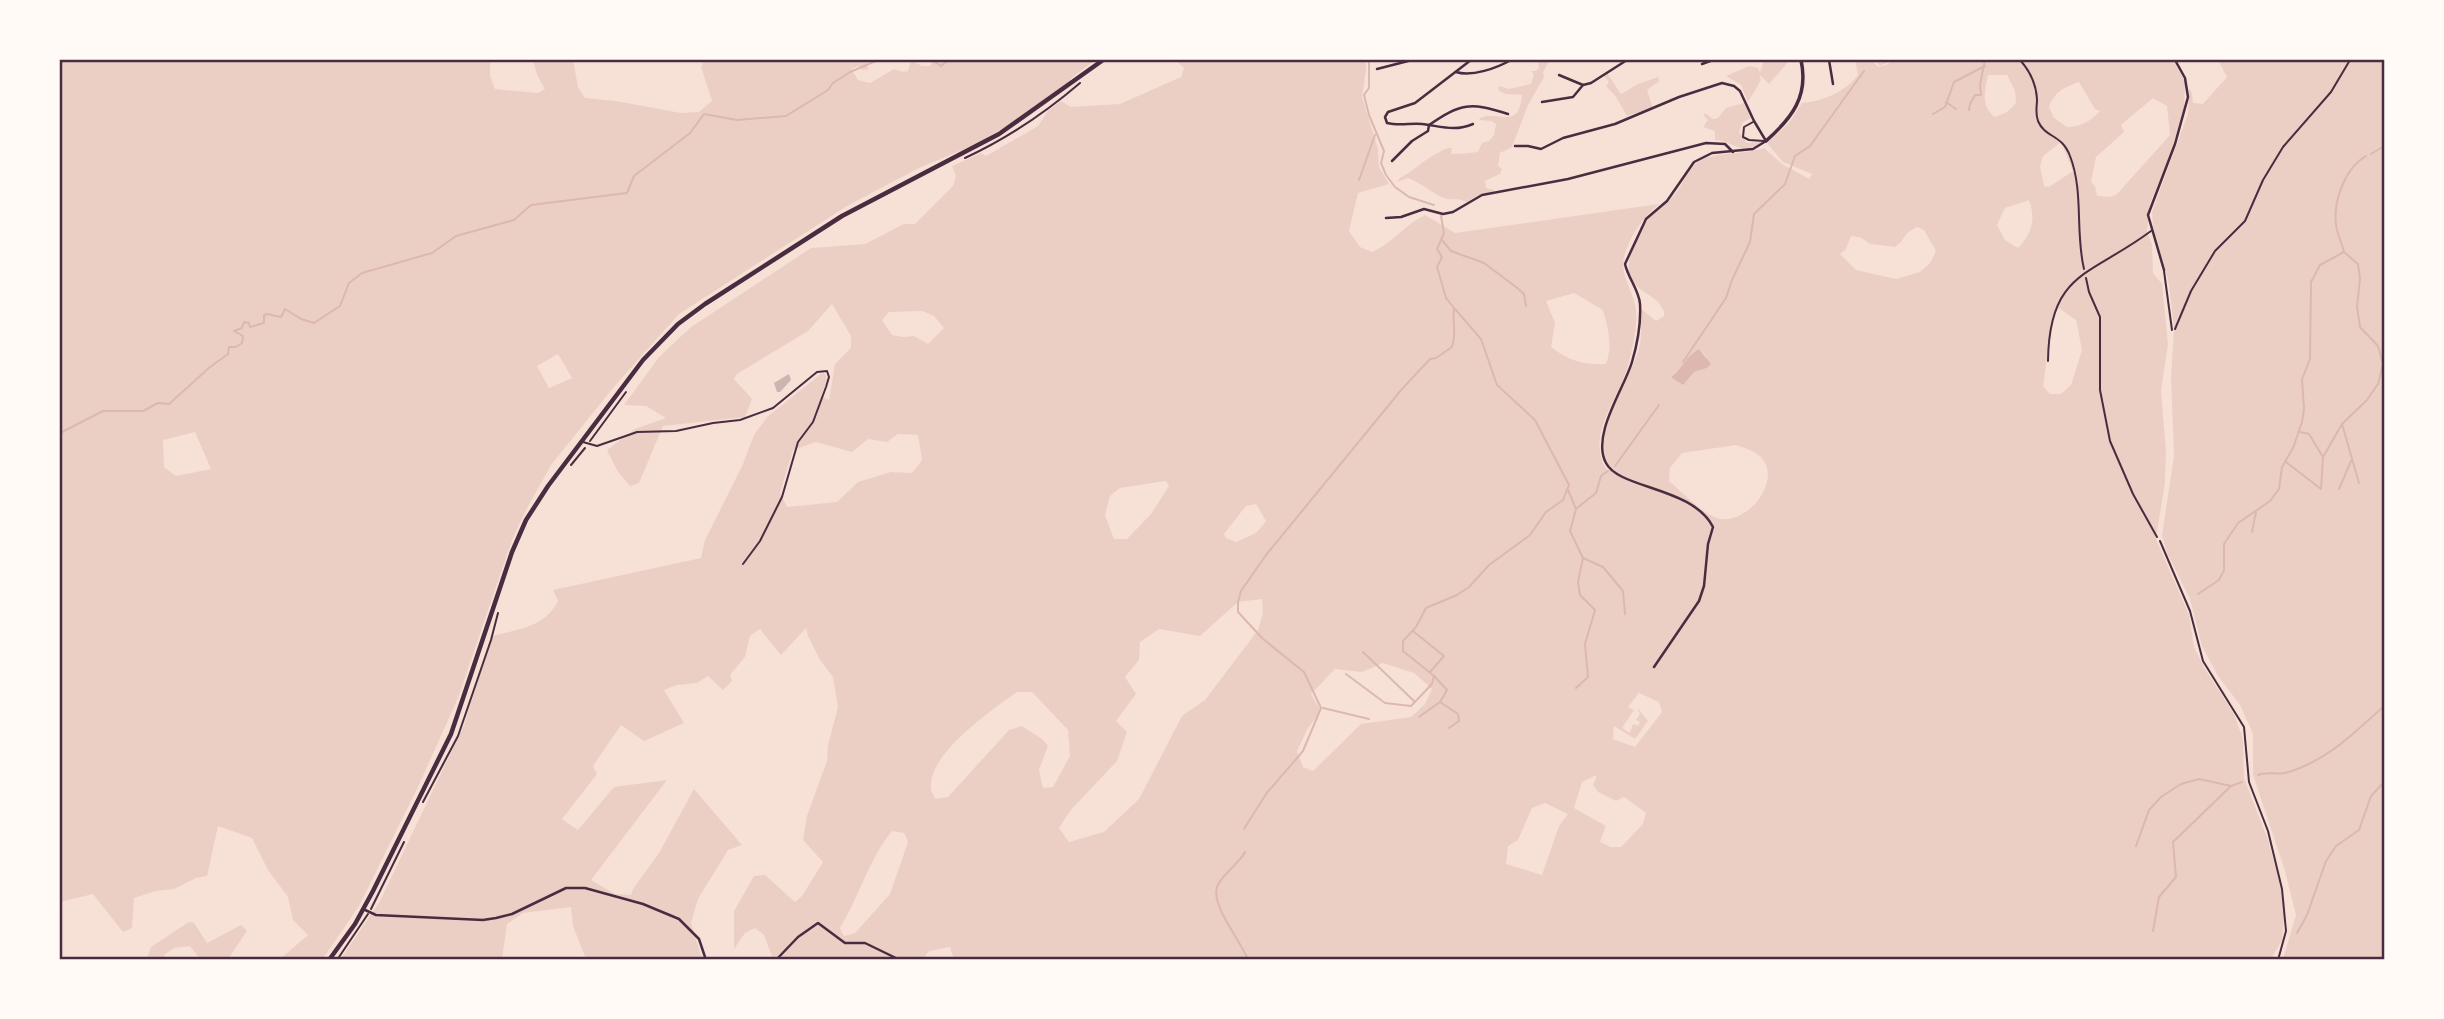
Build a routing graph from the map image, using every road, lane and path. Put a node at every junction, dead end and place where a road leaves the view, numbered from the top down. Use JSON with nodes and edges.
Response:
{"nodes":[{"id":1,"x":1103,"y":60,"type":"edge"},
{"id":2,"x":1412,"y":60,"type":"edge"},
{"id":3,"x":1471,"y":60,"type":"edge"},
{"id":4,"x":1511,"y":60,"type":"edge"},
{"id":5,"x":1627,"y":60,"type":"edge"},
{"id":6,"x":1713,"y":60,"type":"edge"},
{"id":7,"x":1801,"y":60,"type":"edge"},
{"id":8,"x":1829,"y":60,"type":"edge"},
{"id":9,"x":2021,"y":60,"type":"edge"},
{"id":10,"x":2175,"y":60,"type":"edge"},
{"id":11,"x":2350,"y":60,"type":"edge"},
{"id":12,"x":1702,"y":64,"type":"dead end"},
{"id":13,"x":1377,"y":69,"type":"dead end"},
{"id":14,"x":1455,"y":72,"type":"junction"},
{"id":15,"x":1559,"y":75,"type":"dead end"},
{"id":16,"x":1084,"y":80,"type":"dead end"},
{"id":17,"x":1833,"y":84,"type":"dead end"},
{"id":18,"x":1583,"y":85,"type":"junction"},
{"id":19,"x":1542,"y":102,"type":"dead end"},
{"id":20,"x":1508,"y":114,"type":"dead end"},
{"id":21,"x":1754,"y":121,"type":"junction"},
{"id":22,"x":1473,"y":124,"type":"dead end"},
{"id":23,"x":1429,"y":125,"type":"junction"},
{"id":24,"x":1766,"y":141,"type":"junction"},
{"id":25,"x":1516,"y":146,"type":"dead end"},
{"id":26,"x":1734,"y":152,"type":"junction"},
{"id":27,"x":958,"y":161,"type":"dead end"},
{"id":28,"x":1392,"y":162,"type":"dead end"},
{"id":29,"x":1386,"y":218,"type":"dead end"},
{"id":30,"x":2152,"y":230,"type":"junction"},
{"id":31,"x":2164,"y":270,"type":"joint"},
{"id":32,"x":2085,"y":271,"type":"junction"},
{"id":33,"x":2172,"y":330,"type":"joint"},
{"id":34,"x":2049,"y":361,"type":"dead end"},
{"id":35,"x":629,"y":388,"type":"dead end"},
{"id":36,"x":582,"y":441,"type":"junction"},
{"id":37,"x":588,"y":443,"type":"junction"},
{"id":38,"x":570,"y":466,"type":"dead end"},
{"id":39,"x":2160,"y":541,"type":"joint"},
{"id":40,"x":743,"y":564,"type":"dead end"},
{"id":41,"x":499,"y":608,"type":"dead end"},
{"id":42,"x":1654,"y":667,"type":"dead end"},
{"id":43,"x":420,"y":808,"type":"dead end"},
{"id":44,"x":408,"y":833,"type":"dead end"},
{"id":45,"x":363,"y":909,"type":"junction"},
{"id":46,"x":369,"y":912,"type":"junction"},
{"id":47,"x":329,"y":960,"type":"edge"},
{"id":48,"x":337,"y":960,"type":"edge"},
{"id":49,"x":706,"y":960,"type":"edge"},
{"id":50,"x":776,"y":960,"type":"edge"},
{"id":51,"x":900,"y":960,"type":"edge"},
{"id":52,"x":2276,"y":960,"type":"edge"}],
"edges":[{"from":1,"to":36,"type":"main road"},
{"from":2,"to":13,"type":"street"},
{"from":3,"to":14,"type":"street"},
{"from":4,"to":14,"type":"street"},
{"from":5,"to":18,"type":"street"},
{"from":6,"to":12,"type":"street"},
{"from":7,"to":24,"type":"street"},
{"from":8,"to":17,"type":"street"},
{"from":9,"to":32,"type":"path"},
{"from":10,"to":30,"type":"street"},
{"from":11,"to":33,"type":"path"},
{"from":14,"to":23,"type":"street"},
{"from":15,"to":18,"type":"street"},
{"from":16,"to":27,"type":"path"},
{"from":18,"to":19,"type":"street"},
{"from":20,"to":23,"type":"street"},
{"from":21,"to":24,"type":"street"},
{"from":21,"to":24,"type":"lane"},
{"from":21,"to":25,"type":"street"},
{"from":22,"to":23,"type":"street"},
{"from":23,"to":28,"type":"street"},
{"from":24,"to":26,"type":"street"},
{"from":26,"to":29,"type":"street"},
{"from":26,"to":42,"type":"street"},
{"from":30,"to":31,"type":"street"},
{"from":30,"to":32,"type":"lane"},
{"from":31,"to":33,"type":"lane"},
{"from":32,"to":34,"type":"lane"},
{"from":32,"to":39,"type":"path"},
{"from":35,"to":37,"type":"path"},
{"from":36,"to":37,"type":"lane"},
{"from":36,"to":45,"type":"main road"},
{"from":37,"to":38,"type":"path"},
{"from":37,"to":40,"type":"lane"},
{"from":39,"to":52,"type":"lane"},
{"from":41,"to":43,"type":"path"},
{"from":44,"to":46,"type":"path"},
{"from":45,"to":46,"type":"street"},
{"from":45,"to":47,"type":"main road"},
{"from":46,"to":48,"type":"path"},
{"from":46,"to":49,"type":"street"},
{"from":50,"to":51,"type":"street"}]}
